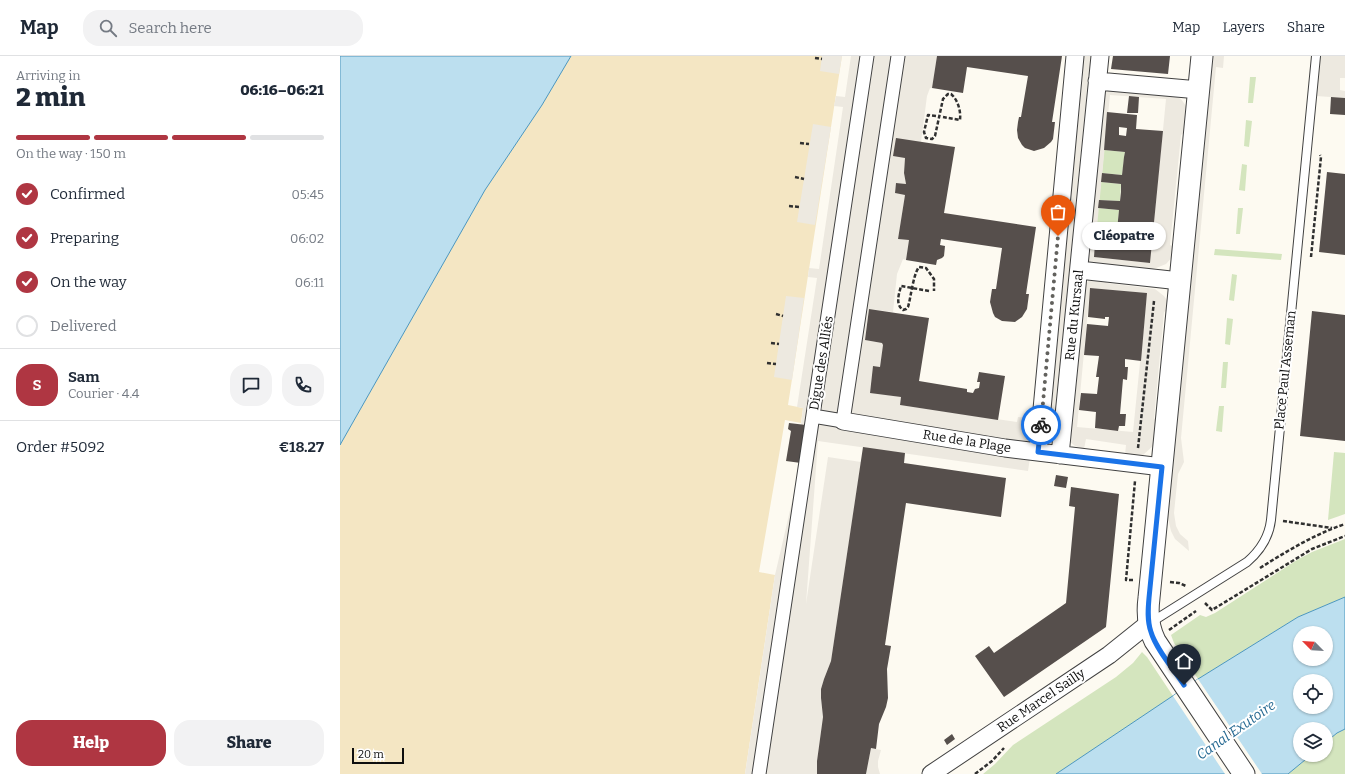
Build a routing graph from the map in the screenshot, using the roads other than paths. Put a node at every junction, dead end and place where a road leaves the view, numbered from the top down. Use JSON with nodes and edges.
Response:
{"nodes":[{"id":1,"x":867,"y":56,"type":"edge"},
{"id":2,"x":898,"y":56,"type":"edge"},
{"id":3,"x":1075,"y":56,"type":"edge"},
{"id":4,"x":1100,"y":56,"type":"edge"},
{"id":5,"x":1202,"y":56,"type":"edge"},
{"id":6,"x":1316,"y":56,"type":"edge"},
{"id":7,"x":1097,"y":81,"type":"junction"},
{"id":8,"x":1199,"y":90,"type":"junction"},
{"id":9,"x":1079,"y":270,"type":"junction"},
{"id":10,"x":1180,"y":281,"type":"junction"},
{"id":11,"x":813,"y":416,"type":"junction"},
{"id":12,"x":843,"y":422,"type":"junction"},
{"id":13,"x":1038,"y":452,"type":"junction"},
{"id":14,"x":1060,"y":455,"type":"junction"},
{"id":15,"x":1162,"y":467,"type":"junction"},
{"id":16,"x":1149,"y":623,"type":"junction"},
{"id":17,"x":759,"y":774,"type":"edge"},
{"id":18,"x":931,"y":774,"type":"edge"},
{"id":19,"x":1244,"y":774,"type":"edge"}],
"edges":[{"from":1,"to":11,"type":"street","name":"Digue des Alliés"},
{"from":2,"to":12,"type":"street"},
{"from":3,"to":13,"type":"street","name":"Rue du Kursaal"},
{"from":4,"to":7,"type":"street","name":"Rue du Kursaal"},
{"from":5,"to":8,"type":"street"},
{"from":6,"to":16,"type":"lane","name":"Place Paul Asseman"},
{"from":7,"to":8,"type":"street"},
{"from":7,"to":9,"type":"street","name":"Rue du Kursaal"},
{"from":8,"to":10,"type":"street"},
{"from":9,"to":10,"type":"street"},
{"from":9,"to":14,"type":"street","name":"Rue du Kursaal"},
{"from":10,"to":15,"type":"street"},
{"from":11,"to":12,"type":"street","name":"Digue des Alliés"},
{"from":11,"to":17,"type":"street"},
{"from":12,"to":13,"type":"street","name":"Rue de la Plage"},
{"from":13,"to":14,"type":"street","name":"Rue de la Plage"},
{"from":14,"to":15,"type":"street","name":"Rue de la Plage"},
{"from":15,"to":16,"type":"street"},
{"from":16,"to":18,"type":"street","name":"Rue Marcel Sailly"},
{"from":16,"to":19,"type":"street"}]}
